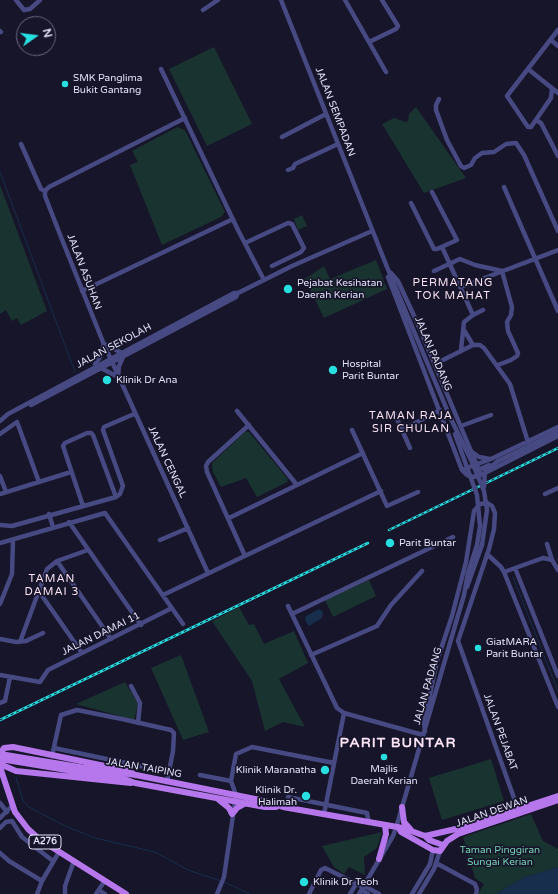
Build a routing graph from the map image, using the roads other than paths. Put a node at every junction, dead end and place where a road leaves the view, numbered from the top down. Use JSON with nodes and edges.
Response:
{"nodes":[{"id":1,"x":16,"y":0,"type":"edge"},
{"id":2,"x":40,"y":0,"type":"edge"},
{"id":3,"x":218,"y":0,"type":"edge"},
{"id":4,"x":281,"y":0,"type":"edge"},
{"id":5,"x":345,"y":0,"type":"edge"},
{"id":6,"x":382,"y":0,"type":"edge"},
{"id":7,"x":203,"y":10,"type":"dead end"},
{"id":8,"x":558,"y":30,"type":"edge"},
{"id":9,"x":551,"y":40,"type":"junction"},
{"id":10,"x":369,"y":42,"type":"junction"},
{"id":11,"x":558,"y":46,"type":"edge"},
{"id":12,"x":161,"y":69,"type":"dead end"},
{"id":13,"x":528,"y":70,"type":"junction"},
{"id":14,"x":386,"y":72,"type":"dead end"},
{"id":15,"x":552,"y":89,"type":"junction"},
{"id":16,"x":558,"y":93,"type":"edge"},
{"id":17,"x":439,"y":99,"type":"dead end"},
{"id":18,"x":326,"y":114,"type":"junction"},
{"id":19,"x":185,"y":118,"type":"junction"},
{"id":20,"x":536,"y":120,"type":"junction"},
{"id":21,"x":282,"y":137,"type":"dead end"},
{"id":22,"x":21,"y":144,"type":"dead end"},
{"id":23,"x":338,"y":144,"type":"junction"},
{"id":24,"x":558,"y":156,"type":"edge"},
{"id":25,"x":288,"y":170,"type":"dead end"},
{"id":26,"x":504,"y":187,"type":"dead end"},
{"id":27,"x":45,"y":191,"type":"junction"},
{"id":28,"x":432,"y":192,"type":"dead end"},
{"id":29,"x":411,"y":203,"type":"dead end"},
{"id":30,"x":233,"y":218,"type":"junction"},
{"id":31,"x":372,"y":231,"type":"junction"},
{"id":32,"x":558,"y":231,"type":"edge"},
{"id":33,"x":245,"y":243,"type":"junction"},
{"id":34,"x":442,"y":247,"type":"junction"},
{"id":35,"x":558,"y":250,"type":"edge"},
{"id":36,"x":535,"y":259,"type":"junction"},
{"id":37,"x":450,"y":263,"type":"junction"},
{"id":38,"x":272,"y":266,"type":"dead end"},
{"id":39,"x":386,"y":267,"type":"junction"},
{"id":40,"x":434,"y":270,"type":"dead end"},
{"id":41,"x":502,"y":271,"type":"junction"},
{"id":42,"x":264,"y":280,"type":"junction"},
{"id":43,"x":461,"y":287,"type":"junction"},
{"id":44,"x":82,"y":291,"type":"junction"},
{"id":45,"x":483,"y":310,"type":"dead end"},
{"id":46,"x":558,"y":311,"type":"edge"},
{"id":47,"x":473,"y":314,"type":"junction"},
{"id":48,"x":464,"y":330,"type":"junction"},
{"id":49,"x":102,"y":342,"type":"junction"},
{"id":50,"x":473,"y":345,"type":"junction"},
{"id":51,"x":461,"y":350,"type":"junction"},
{"id":52,"x":123,"y":354,"type":"junction"},
{"id":53,"x":110,"y":360,"type":"junction"},
{"id":54,"x":435,"y":364,"type":"junction"},
{"id":55,"x":498,"y":365,"type":"junction"},
{"id":56,"x":91,"y":368,"type":"junction"},
{"id":57,"x":101,"y":368,"type":"junction"},
{"id":58,"x":118,"y":377,"type":"junction"},
{"id":59,"x":440,"y":410,"type":"junction"},
{"id":60,"x":237,"y":411,"type":"dead end"},
{"id":61,"x":394,"y":412,"type":"dead end"},
{"id":62,"x":8,"y":414,"type":"junction"},
{"id":63,"x":134,"y":414,"type":"junction"},
{"id":64,"x":491,"y":415,"type":"dead end"},
{"id":65,"x":0,"y":416,"type":"edge"},
{"id":66,"x":450,"y":417,"type":"junction"},
{"id":67,"x":0,"y":421,"type":"edge"},
{"id":68,"x":249,"y":425,"type":"junction"},
{"id":69,"x":461,"y":426,"type":"junction"},
{"id":70,"x":558,"y":427,"type":"edge"},
{"id":71,"x":352,"y":430,"type":"dead end"},
{"id":72,"x":402,"y":430,"type":"junction"},
{"id":73,"x":558,"y":432,"type":"edge"},
{"id":74,"x":0,"y":434,"type":"edge"},
{"id":75,"x":558,"y":436,"type":"edge"},
{"id":76,"x":528,"y":442,"type":"junction"},
{"id":77,"x":410,"y":448,"type":"dead end"},
{"id":78,"x":472,"y":452,"type":"junction"},
{"id":79,"x":363,"y":453,"type":"junction"},
{"id":80,"x":491,"y":459,"type":"junction"},
{"id":81,"x":498,"y":461,"type":"junction"},
{"id":82,"x":477,"y":465,"type":"junction"},
{"id":83,"x":496,"y":468,"type":"junction"},
{"id":84,"x":462,"y":470,"type":"junction"},
{"id":85,"x":476,"y":471,"type":"junction"},
{"id":86,"x":71,"y":472,"type":"junction"},
{"id":87,"x":470,"y":474,"type":"junction"},
{"id":88,"x":481,"y":475,"type":"junction"},
{"id":89,"x":0,"y":476,"type":"edge"},
{"id":90,"x":39,"y":482,"type":"junction"},
{"id":91,"x":297,"y":485,"type":"junction"},
{"id":92,"x":558,"y":488,"type":"edge"},
{"id":93,"x":381,"y":491,"type":"junction"},
{"id":94,"x":484,"y":491,"type":"junction"},
{"id":95,"x":6,"y":492,"type":"junction"},
{"id":96,"x":418,"y":492,"type":"dead end"},
{"id":97,"x":0,"y":494,"type":"edge"},
{"id":98,"x":545,"y":494,"type":"dead end"},
{"id":99,"x":116,"y":497,"type":"junction"},
{"id":100,"x":83,"y":506,"type":"junction"},
{"id":101,"x":49,"y":514,"type":"junction"},
{"id":102,"x":229,"y":518,"type":"junction"},
{"id":103,"x":69,"y":522,"type":"junction"},
{"id":104,"x":0,"y":525,"type":"edge"},
{"id":105,"x":53,"y":527,"type":"junction"},
{"id":106,"x":188,"y":528,"type":"junction"},
{"id":107,"x":453,"y":536,"type":"dead end"},
{"id":108,"x":446,"y":537,"type":"dead end"},
{"id":109,"x":13,"y":540,"type":"junction"},
{"id":110,"x":160,"y":540,"type":"dead end"},
{"id":111,"x":442,"y":541,"type":"junction"},
{"id":112,"x":0,"y":543,"type":"edge"},
{"id":113,"x":547,"y":544,"type":"dead end"},
{"id":114,"x":88,"y":550,"type":"junction"},
{"id":115,"x":487,"y":554,"type":"junction"},
{"id":116,"x":245,"y":556,"type":"junction"},
{"id":117,"x":552,"y":560,"type":"junction"},
{"id":118,"x":57,"y":561,"type":"junction"},
{"id":119,"x":515,"y":568,"type":"junction"},
{"id":120,"x":558,"y":570,"type":"edge"},
{"id":121,"x":422,"y":571,"type":"dead end"},
{"id":122,"x":504,"y":572,"type":"junction"},
{"id":123,"x":208,"y":573,"type":"junction"},
{"id":124,"x":38,"y":590,"type":"junction"},
{"id":125,"x":163,"y":595,"type":"junction"},
{"id":126,"x":464,"y":595,"type":"junction"},
{"id":127,"x":1,"y":598,"type":"edge"},
{"id":128,"x":0,"y":604,"type":"edge"},
{"id":129,"x":288,"y":606,"type":"dead end"},
{"id":130,"x":172,"y":608,"type":"junction"},
{"id":131,"x":292,"y":614,"type":"junction"},
{"id":132,"x":182,"y":624,"type":"dead end"},
{"id":133,"x":141,"y":625,"type":"junction"},
{"id":134,"x":43,"y":633,"type":"dead end"},
{"id":135,"x":0,"y":639,"type":"edge"},
{"id":136,"x":111,"y":639,"type":"junction"},
{"id":137,"x":20,"y":642,"type":"junction"},
{"id":138,"x":82,"y":653,"type":"junction"},
{"id":139,"x":311,"y":655,"type":"junction"},
{"id":140,"x":0,"y":675,"type":"edge"},
{"id":141,"x":558,"y":676,"type":"edge"},
{"id":142,"x":10,"y":677,"type":"junction"},
{"id":143,"x":131,"y":686,"type":"dead end"},
{"id":144,"x":0,"y":703,"type":"edge"},
{"id":145,"x":558,"y":708,"type":"edge"},
{"id":146,"x":344,"y":713,"type":"junction"},
{"id":147,"x":138,"y":723,"type":"junction"},
{"id":148,"x":424,"y":733,"type":"junction"},
{"id":149,"x":54,"y":748,"type":"junction"},
{"id":150,"x":0,"y":754,"type":"edge"},
{"id":151,"x":52,"y":756,"type":"junction"},
{"id":152,"x":0,"y":759,"type":"edge"},
{"id":153,"x":334,"y":763,"type":"junction"},
{"id":154,"x":111,"y":764,"type":"junction"},
{"id":155,"x":0,"y":765,"type":"edge"},
{"id":156,"x":16,"y":771,"type":"junction"},
{"id":157,"x":84,"y":771,"type":"junction"},
{"id":158,"x":169,"y":772,"type":"junction"},
{"id":159,"x":136,"y":775,"type":"junction"},
{"id":160,"x":200,"y":775,"type":"dead end"},
{"id":161,"x":167,"y":782,"type":"junction"},
{"id":162,"x":231,"y":782,"type":"junction"},
{"id":163,"x":135,"y":783,"type":"junction"},
{"id":164,"x":7,"y":785,"type":"junction"},
{"id":165,"x":558,"y":796,"type":"edge"},
{"id":166,"x":288,"y":797,"type":"dead end"},
{"id":167,"x":236,"y":798,"type":"junction"},
{"id":168,"x":294,"y":798,"type":"junction"},
{"id":169,"x":218,"y":799,"type":"junction"},
{"id":170,"x":558,"y":800,"type":"edge"},
{"id":171,"x":0,"y":803,"type":"edge"},
{"id":172,"x":246,"y":803,"type":"junction"},
{"id":173,"x":326,"y":805,"type":"junction"},
{"id":174,"x":12,"y":806,"type":"junction"},
{"id":175,"x":283,"y":807,"type":"junction"},
{"id":176,"x":402,"y":807,"type":"junction"},
{"id":177,"x":292,"y":809,"type":"junction"},
{"id":178,"x":519,"y":811,"type":"junction"},
{"id":179,"x":7,"y":812,"type":"junction"},
{"id":180,"x":232,"y":814,"type":"junction"},
{"id":181,"x":324,"y":814,"type":"junction"},
{"id":182,"x":0,"y":818,"type":"edge"},
{"id":183,"x":490,"y":821,"type":"junction"},
{"id":184,"x":369,"y":823,"type":"junction"},
{"id":185,"x":385,"y":826,"type":"junction"},
{"id":186,"x":0,"y":828,"type":"edge"},
{"id":187,"x":398,"y":828,"type":"junction"},
{"id":188,"x":412,"y":831,"type":"junction"},
{"id":189,"x":425,"y":836,"type":"junction"},
{"id":190,"x":443,"y":844,"type":"junction"},
{"id":191,"x":433,"y":850,"type":"junction"},
{"id":192,"x":440,"y":851,"type":"junction"},
{"id":193,"x":59,"y":852,"type":"junction"},
{"id":194,"x":0,"y":853,"type":"edge"},
{"id":195,"x":379,"y":859,"type":"junction"},
{"id":196,"x":53,"y":861,"type":"junction"},
{"id":197,"x":74,"y":861,"type":"junction"},
{"id":198,"x":436,"y":863,"type":"junction"},
{"id":199,"x":42,"y":881,"type":"junction"},
{"id":200,"x":104,"y":882,"type":"junction"},
{"id":201,"x":356,"y":884,"type":"junction"},
{"id":202,"x":363,"y":887,"type":"junction"},
{"id":203,"x":98,"y":892,"type":"edge"},
{"id":204,"x":218,"y":892,"type":"edge"},
{"id":205,"x":36,"y":894,"type":"edge"},
{"id":206,"x":65,"y":894,"type":"edge"},
{"id":207,"x":105,"y":894,"type":"edge"},
{"id":208,"x":119,"y":894,"type":"edge"},
{"id":209,"x":126,"y":894,"type":"edge"},
{"id":210,"x":309,"y":894,"type":"edge"},
{"id":211,"x":350,"y":894,"type":"edge"},
{"id":212,"x":359,"y":894,"type":"edge"},
{"id":213,"x":368,"y":894,"type":"edge"},
{"id":214,"x":379,"y":894,"type":"edge"},
{"id":215,"x":412,"y":894,"type":"edge"},
{"id":216,"x":419,"y":894,"type":"edge"},
{"id":217,"x":476,"y":894,"type":"edge"}],
"edges":[{"from":1,"to":2,"type":"street"},
{"from":3,"to":7,"type":"street"},
{"from":4,"to":18,"type":"street","name":"JALAN SEMPADAN"},
{"from":5,"to":10,"type":"street"},
{"from":6,"to":10,"type":"street"},
{"from":8,"to":9,"type":"street"},
{"from":9,"to":11,"type":"street"},
{"from":9,"to":13,"type":"street"},
{"from":10,"to":14,"type":"street"},
{"from":12,"to":19,"type":"street"},
{"from":13,"to":15,"type":"street"},
{"from":13,"to":20,"type":"street"},
{"from":15,"to":16,"type":"street"},
{"from":15,"to":20,"type":"street"},
{"from":17,"to":32,"type":"street"},
{"from":18,"to":21,"type":"street"},
{"from":18,"to":23,"type":"street","name":"JALAN SEMPADAN"},
{"from":19,"to":27,"type":"street"},
{"from":19,"to":30,"type":"street"},
{"from":20,"to":24,"type":"street"},
{"from":22,"to":27,"type":"street","name":"JALAN ASUHAN"},
{"from":23,"to":25,"type":"street"},
{"from":23,"to":31,"type":"street","name":"JALAN SEMPADAN"},
{"from":26,"to":36,"type":"street"},
{"from":27,"to":44,"type":"street","name":"JALAN ASUHAN"},
{"from":28,"to":34,"type":"street"},
{"from":29,"to":34,"type":"street"},
{"from":30,"to":33,"type":"street"},
{"from":30,"to":44,"type":"street"},
{"from":31,"to":39,"type":"street","name":"JALAN PADANG"},
{"from":31,"to":42,"type":"street","name":"JALAN SEKOLAH"},
{"from":33,"to":38,"type":"street"},
{"from":33,"to":42,"type":"street"},
{"from":34,"to":37,"type":"street"},
{"from":35,"to":36,"type":"street"},
{"from":36,"to":41,"type":"street"},
{"from":36,"to":46,"type":"street"},
{"from":37,"to":40,"type":"street"},
{"from":37,"to":41,"type":"street"},
{"from":37,"to":43,"type":"street"},
{"from":39,"to":54,"type":"street"},
{"from":39,"to":59,"type":"street"},
{"from":39,"to":66,"type":"street","name":"JALAN PADANG"},
{"from":41,"to":43,"type":"street"},
{"from":41,"to":55,"type":"street"},
{"from":42,"to":52,"type":"street","name":"JALAN SEKOLAH"},
{"from":43,"to":47,"type":"street"},
{"from":44,"to":49,"type":"street","name":"JALAN ASUHAN"},
{"from":45,"to":47,"type":"street"},
{"from":47,"to":48,"type":"street"},
{"from":48,"to":50,"type":"street"},
{"from":48,"to":51,"type":"street"},
{"from":49,"to":52,"type":"street"},
{"from":49,"to":53,"type":"street","name":"JALAN ASUHAN"},
{"from":49,"to":56,"type":"street"},
{"from":50,"to":51,"type":"street"},
{"from":50,"to":55,"type":"street"},
{"from":51,"to":54,"type":"street"},
{"from":52,"to":53,"type":"street","name":"JALAN SEKOLAH"},
{"from":52,"to":58,"type":"street"},
{"from":53,"to":56,"type":"street","name":"JALAN SEKOLAH"},
{"from":53,"to":57,"type":"street","name":"JALAN SEKOLAH"},
{"from":53,"to":58,"type":"street","name":"JALAN CENGAL"},
{"from":54,"to":69,"type":"street"},
{"from":55,"to":76,"type":"street"},
{"from":56,"to":62,"type":"street","name":"JALAN SEKOLAH"},
{"from":57,"to":58,"type":"street"},
{"from":57,"to":67,"type":"street","name":"JALAN SEKOLAH"},
{"from":58,"to":63,"type":"street","name":"JALAN CENGAL"},
{"from":59,"to":72,"type":"street"},
{"from":59,"to":84,"type":"street"},
{"from":60,"to":68,"type":"street"},
{"from":61,"to":72,"type":"street"},
{"from":62,"to":65,"type":"street"},
{"from":62,"to":67,"type":"street","name":"JALAN SEKOLAH"},
{"from":63,"to":99,"type":"street"},
{"from":63,"to":106,"type":"street","name":"JALAN CENGAL"},
{"from":64,"to":69,"type":"street"},
{"from":66,"to":85,"type":"street","name":"JALAN PADANG","bridge":true},
{"from":66,"to":87,"type":"street","name":"JALAN PADANG","bridge":true},
{"from":68,"to":91,"type":"street"},
{"from":68,"to":102,"type":"street"},
{"from":69,"to":78,"type":"street"},
{"from":70,"to":76,"type":"street"},
{"from":71,"to":79,"type":"street"},
{"from":72,"to":77,"type":"street"},
{"from":73,"to":81,"type":"street"},
{"from":74,"to":90,"type":"street"},
{"from":75,"to":83,"type":"street"},
{"from":76,"to":80,"type":"street"},
{"from":78,"to":80,"type":"street"},
{"from":78,"to":82,"type":"street"},
{"from":79,"to":91,"type":"street"},
{"from":79,"to":93,"type":"street"},
{"from":80,"to":82,"type":"street"},
{"from":80,"to":83,"type":"street"},
{"from":81,"to":85,"type":"street","bridge":true},
{"from":81,"to":94,"type":"street","bridge":true},
{"from":82,"to":84,"type":"street"},
{"from":82,"to":88,"type":"street"},
{"from":83,"to":88,"type":"street"},
{"from":84,"to":88,"type":"street"},
{"from":85,"to":87,"type":"street","bridge":true},
{"from":85,"to":94,"type":"street","name":"JALAN PADANG","bridge":true},
{"from":86,"to":90,"type":"street"},
{"from":86,"to":99,"type":"street"},
{"from":86,"to":100,"type":"street"},
{"from":87,"to":126,"type":"street","name":"JALAN PADANG","bridge":true},
{"from":89,"to":95,"type":"street"},
{"from":90,"to":95,"type":"street"},
{"from":91,"to":102,"type":"street"},
{"from":92,"to":98,"type":"street"},
{"from":93,"to":96,"type":"street"},
{"from":93,"to":116,"type":"street"},
{"from":94,"to":126,"type":"street","name":"JALAN PADANG","bridge":true},
{"from":95,"to":97,"type":"street"},
{"from":99,"to":100,"type":"street"},
{"from":100,"to":101,"type":"street"},
{"from":101,"to":104,"type":"street"},
{"from":101,"to":105,"type":"street"},
{"from":102,"to":116,"type":"street"},
{"from":103,"to":105,"type":"street"},
{"from":103,"to":114,"type":"street"},
{"from":103,"to":125,"type":"street"},
{"from":105,"to":109,"type":"street"},
{"from":106,"to":110,"type":"street"},
{"from":106,"to":123,"type":"street","name":"JALAN CENGAL"},
{"from":107,"to":111,"type":"street"},
{"from":108,"to":111,"type":"street"},
{"from":109,"to":112,"type":"street"},
{"from":109,"to":127,"type":"street"},
{"from":111,"to":131,"type":"street"},
{"from":113,"to":117,"type":"street"},
{"from":114,"to":118,"type":"street"},
{"from":114,"to":133,"type":"street"},
{"from":115,"to":122,"type":"street"},
{"from":115,"to":148,"type":"street"},
{"from":115,"to":178,"type":"street","name":"JALAN PEJABAT"},
{"from":116,"to":123,"type":"street"},
{"from":117,"to":119,"type":"street"},
{"from":117,"to":120,"type":"street"},
{"from":118,"to":124,"type":"street"},
{"from":118,"to":136,"type":"street"},
{"from":119,"to":122,"type":"street"},
{"from":119,"to":141,"type":"street"},
{"from":121,"to":139,"type":"street"},
{"from":122,"to":145,"type":"street"},
{"from":123,"to":125,"type":"street"},
{"from":124,"to":137,"type":"street"},
{"from":124,"to":138,"type":"street"},
{"from":125,"to":130,"type":"street"},
{"from":126,"to":148,"type":"street","name":"JALAN PADANG"},
{"from":127,"to":128,"type":"street"},
{"from":129,"to":131,"type":"street"},
{"from":130,"to":132,"type":"street"},
{"from":130,"to":133,"type":"street","name":"JALAN DAMAI 11"},
{"from":131,"to":139,"type":"street"},
{"from":133,"to":136,"type":"street","name":"JALAN DAMAI 11"},
{"from":134,"to":137,"type":"street"},
{"from":135,"to":137,"type":"street"},
{"from":136,"to":138,"type":"street","name":"JALAN DAMAI 11"},
{"from":138,"to":142,"type":"street","name":"JALAN DAMAI 11"},
{"from":139,"to":146,"type":"street"},
{"from":140,"to":142,"type":"street"},
{"from":142,"to":144,"type":"street"},
{"from":143,"to":147,"type":"street"},
{"from":146,"to":148,"type":"street"},
{"from":146,"to":153,"type":"street"},
{"from":147,"to":149,"type":"street"},
{"from":147,"to":158,"type":"street"},
{"from":148,"to":176,"type":"street","name":"JALAN PADANG"},
{"from":149,"to":151,"type":"street"},
{"from":149,"to":154,"type":"street"},
{"from":150,"to":151,"type":"main road"},
{"from":150,"to":157,"type":"main road","name":"JALAN TAIPING","bridge":true},
{"from":151,"to":154,"type":"main road"},
{"from":152,"to":157,"type":"main road","name":"JALAN TAIPING"},
{"from":153,"to":162,"type":"street"},
{"from":153,"to":173,"type":"street"},
{"from":154,"to":158,"type":"street"},
{"from":154,"to":159,"type":"main road"},
{"from":155,"to":156,"type":"main road"},
{"from":155,"to":164,"type":"main road"},
{"from":156,"to":163,"type":"main road"},
{"from":156,"to":164,"type":"main road"},
{"from":157,"to":159,"type":"main road","name":"JALAN TAIPING"},
{"from":157,"to":163,"type":"main road","name":"JALAN TAIPING"},
{"from":158,"to":161,"type":"street"},
{"from":159,"to":161,"type":"main road","name":"JALAN TAIPING"},
{"from":160,"to":162,"type":"street"},
{"from":161,"to":167,"type":"main road","name":"JALAN TAIPING"},
{"from":162,"to":167,"type":"street"},
{"from":163,"to":169,"type":"main road","name":"JALAN TAIPING"},
{"from":164,"to":174,"type":"main road","number":"A276"},
{"from":165,"to":178,"type":"main road","name":"JALAN DEWAN"},
{"from":166,"to":168,"type":"street"},
{"from":167,"to":169,"type":"main road","name":"JALAN TAIPING"},
{"from":167,"to":172,"type":"main road","name":"JALAN TAIPING"},
{"from":167,"to":175,"type":"main road","name":"JALAN TAIPING"},
{"from":167,"to":180,"type":"street"},
{"from":168,"to":173,"type":"street"},
{"from":168,"to":177,"type":"street"},
{"from":169,"to":180,"type":"main road"},
{"from":170,"to":178,"type":"main road","name":"JALAN DEWAN"},
{"from":171,"to":179,"type":"street"},
{"from":172,"to":175,"type":"main road","name":"JALAN TAIPING"},
{"from":172,"to":180,"type":"main road"},
{"from":173,"to":181,"type":"street"},
{"from":173,"to":184,"type":"street"},
{"from":174,"to":179,"type":"street"},
{"from":174,"to":193,"type":"main road","number":"A276"},
{"from":175,"to":177,"type":"main road","name":"JALAN TAIPING"},
{"from":176,"to":187,"type":"street","name":"JALAN PADANG"},
{"from":176,"to":188,"type":"main road"},
{"from":177,"to":181,"type":"main road","name":"JALAN TAIPING"},
{"from":178,"to":183,"type":"main road","name":"JALAN DEWAN"},
{"from":179,"to":182,"type":"street"},
{"from":180,"to":204,"type":"street"},
{"from":181,"to":184,"type":"main road","name":"JALAN TAIPING"},
{"from":183,"to":189,"type":"main road","name":"JALAN DEWAN"},
{"from":183,"to":190,"type":"main road","name":"JALAN DEWAN"},
{"from":184,"to":185,"type":"main road","name":"JALAN TAIPING"},
{"from":185,"to":187,"type":"main road","name":"JALAN TAIPING"},
{"from":185,"to":195,"type":"main road"},
{"from":186,"to":196,"type":"street"},
{"from":187,"to":188,"type":"main road","name":"JALAN TAIPING"},
{"from":187,"to":191,"type":"main road","name":"JALAN TAIPING"},
{"from":187,"to":195,"type":"street","name":"JALAN PADANG"},
{"from":188,"to":189,"type":"main road","name":"JALAN TAIPING"},
{"from":189,"to":190,"type":"main road","name":"JALAN TAIPING"},
{"from":190,"to":192,"type":"main road"},
{"from":191,"to":192,"type":"main road","name":"JALAN TAIPING"},
{"from":191,"to":215,"type":"street"},
{"from":192,"to":198,"type":"street"},
{"from":193,"to":196,"type":"street"},
{"from":193,"to":197,"type":"main road","number":"A276"},
{"from":194,"to":199,"type":"street"},
{"from":195,"to":202,"type":"street","name":"JALAN PADANG"},
{"from":196,"to":199,"type":"street"},
{"from":197,"to":200,"type":"main road","number":"A276"},
{"from":197,"to":206,"type":"street"},
{"from":198,"to":216,"type":"street"},
{"from":198,"to":217,"type":"street"},
{"from":199,"to":205,"type":"street"},
{"from":200,"to":203,"type":"street"},
{"from":200,"to":208,"type":"main road","number":"A276"},
{"from":200,"to":209,"type":"main road","number":"A276"},
{"from":201,"to":202,"type":"street"},
{"from":201,"to":210,"type":"street"},
{"from":201,"to":211,"type":"street"},
{"from":202,"to":212,"type":"street","name":"JALAN PADANG"},
{"from":202,"to":213,"type":"street"},
{"from":202,"to":214,"type":"street"},
{"from":203,"to":207,"type":"street"}]}
